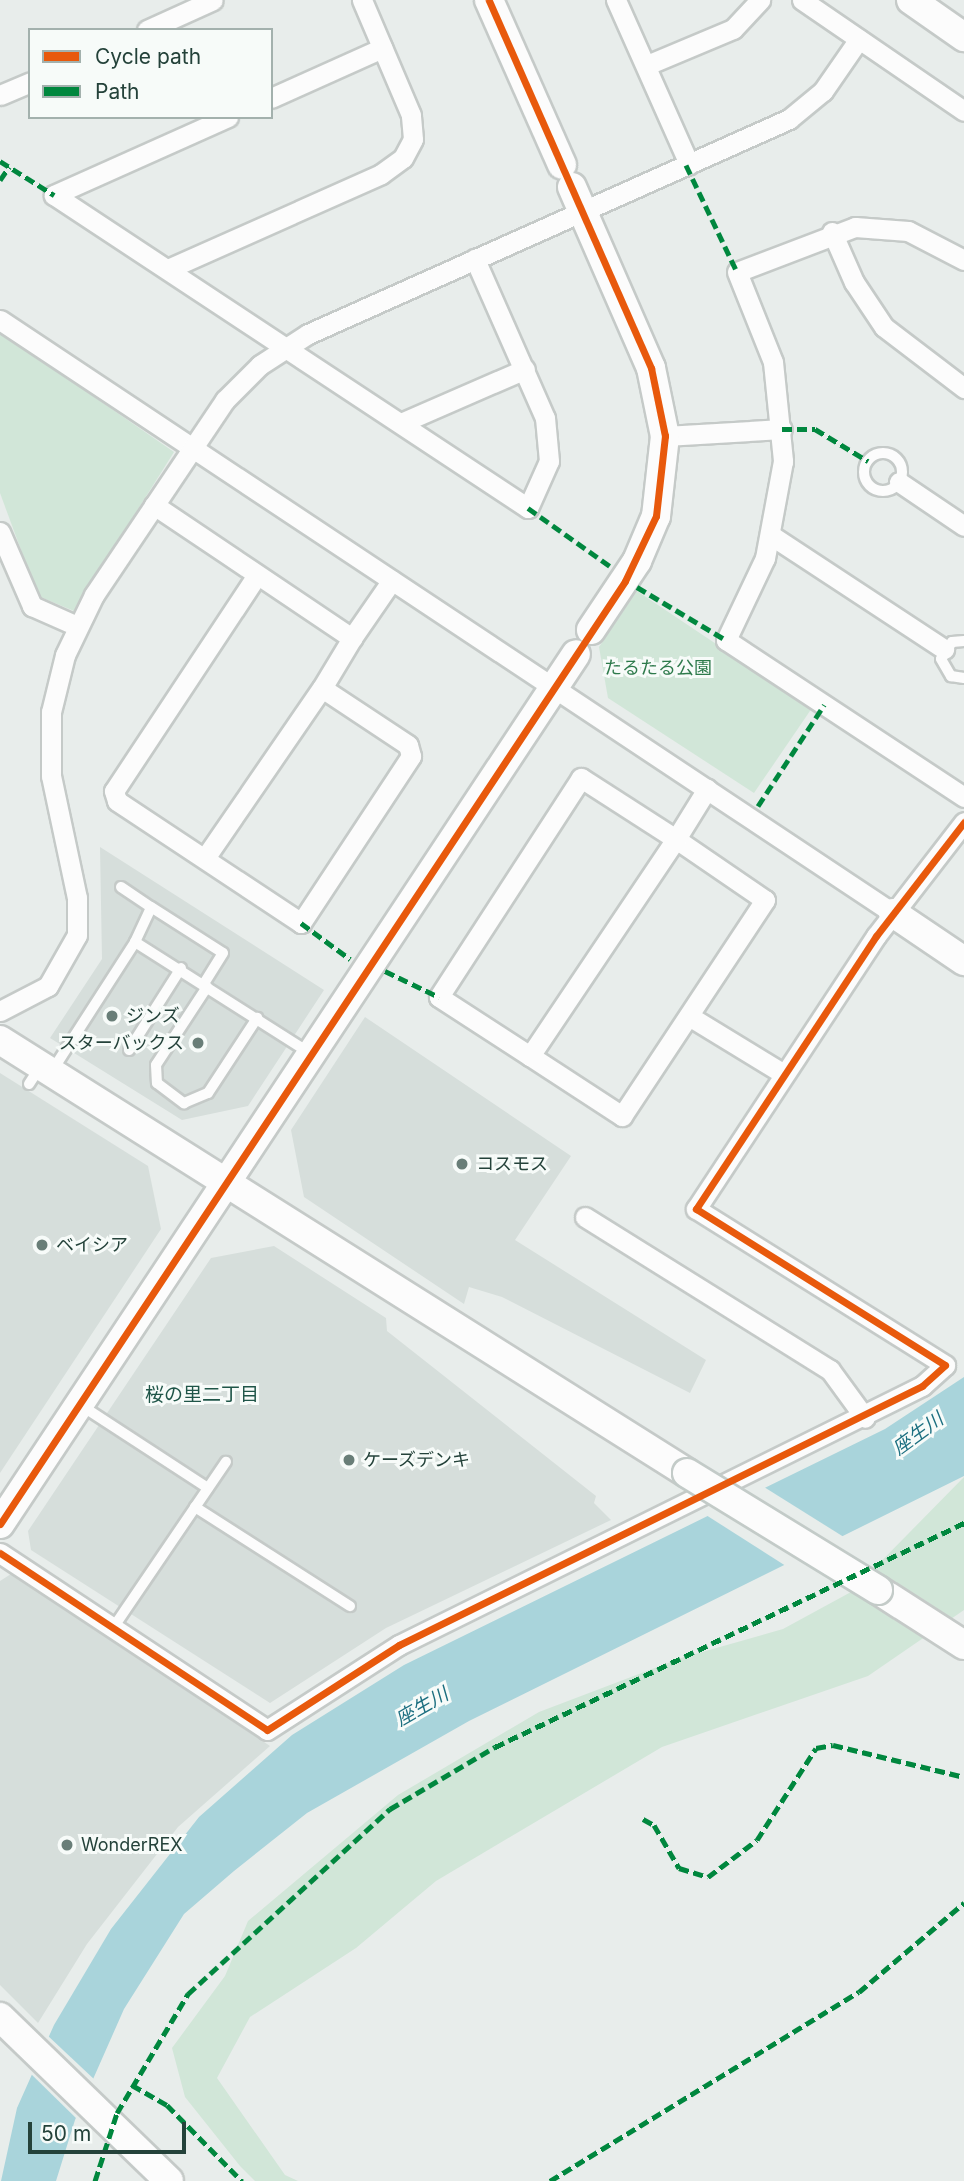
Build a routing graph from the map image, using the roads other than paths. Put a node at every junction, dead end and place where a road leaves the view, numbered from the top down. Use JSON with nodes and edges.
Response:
{"nodes":[{"id":1,"x":213,"y":0,"type":"edge"},
{"id":2,"x":362,"y":0,"type":"edge"},
{"id":3,"x":489,"y":0,"type":"edge"},
{"id":4,"x":616,"y":0,"type":"edge"},
{"id":5,"x":760,"y":0,"type":"edge"},
{"id":6,"x":802,"y":0,"type":"edge"},
{"id":7,"x":911,"y":0,"type":"edge"},
{"id":8,"x":151,"y":28,"type":"edge"},
{"id":9,"x":964,"y":37,"type":"edge"},
{"id":10,"x":859,"y":39,"type":"junction"},
{"id":11,"x":382,"y":48,"type":"junction"},
{"id":12,"x":647,"y":65,"type":"junction"},
{"id":13,"x":28,"y":83,"type":"edge"},
{"id":14,"x":0,"y":95,"type":"edge"},
{"id":15,"x":273,"y":97,"type":"edge"},
{"id":16,"x":964,"y":111,"type":"edge"},
{"id":17,"x":224,"y":119,"type":"edge"},
{"id":18,"x":688,"y":164,"type":"junction"},
{"id":19,"x":572,"y":188,"type":"junction"},
{"id":20,"x":832,"y":232,"type":"junction"},
{"id":21,"x":475,"y":259,"type":"junction"},
{"id":22,"x":964,"y":260,"type":"edge"},
{"id":23,"x":168,"y":269,"type":"junction"},
{"id":24,"x":0,"y":320,"type":"edge"},
{"id":25,"x":285,"y":346,"type":"junction"},
{"id":26,"x":525,"y":369,"type":"junction"},
{"id":27,"x":964,"y":388,"type":"edge"},
{"id":28,"x":401,"y":423,"type":"junction"},
{"id":29,"x":782,"y":429,"type":"junction"},
{"id":30,"x":665,"y":436,"type":"junction"},
{"id":31,"x":192,"y":447,"type":"junction"},
{"id":32,"x":899,"y":482,"type":"dead end"},
{"id":33,"x":154,"y":505,"type":"junction"},
{"id":34,"x":964,"y":526,"type":"edge"},
{"id":35,"x":0,"y":532,"type":"edge"},
{"id":36,"x":772,"y":536,"type":"junction"},
{"id":37,"x":257,"y":575,"type":"junction"},
{"id":38,"x":392,"y":580,"type":"junction"},
{"id":39,"x":77,"y":626,"type":"junction"},
{"id":40,"x":591,"y":631,"type":"joint"},
{"id":41,"x":352,"y":638,"type":"junction"},
{"id":42,"x":964,"y":641,"type":"edge"},
{"id":43,"x":944,"y":649,"type":"junction"},
{"id":44,"x":576,"y":654,"type":"joint"},
{"id":45,"x":964,"y":678,"type":"edge"},
{"id":46,"x":323,"y":688,"type":"junction"},
{"id":47,"x":551,"y":689,"type":"junction"},
{"id":48,"x":707,"y":789,"type":"junction"},
{"id":49,"x":964,"y":797,"type":"edge"},
{"id":50,"x":962,"y":827,"type":"edge"},
{"id":51,"x":676,"y":839,"type":"junction"},
{"id":52,"x":205,"y":858,"type":"junction"},
{"id":53,"x":121,"y":887,"type":"dead end"},
{"id":54,"x":151,"y":907,"type":"junction"},
{"id":55,"x":893,"y":913,"type":"junction"},
{"id":56,"x":135,"y":942,"type":"junction"},
{"id":57,"x":964,"y":961,"type":"edge"},
{"id":58,"x":181,"y":968,"type":"junction"},
{"id":59,"x":206,"y":985,"type":"junction"},
{"id":60,"x":0,"y":1010,"type":"edge"},
{"id":61,"x":689,"y":1016,"type":"junction"},
{"id":62,"x":257,"y":1018,"type":"junction"},
{"id":63,"x":0,"y":1041,"type":"edge"},
{"id":64,"x":129,"y":1050,"type":"dead end"},
{"id":65,"x":311,"y":1053,"type":"junction"},
{"id":66,"x":530,"y":1056,"type":"junction"},
{"id":67,"x":40,"y":1074,"type":"junction"},
{"id":68,"x":784,"y":1074,"type":"junction"},
{"id":69,"x":226,"y":1183,"type":"junction"},
{"id":70,"x":585,"y":1217,"type":"dead end"},
{"id":71,"x":79,"y":1404,"type":"junction"},
{"id":72,"x":865,"y":1418,"type":"junction"},
{"id":73,"x":226,"y":1462,"type":"dead end"},
{"id":74,"x":208,"y":1488,"type":"junction"},
{"id":75,"x":195,"y":1507,"type":"junction"},
{"id":76,"x":0,"y":1524,"type":"edge"},
{"id":77,"x":0,"y":1553,"type":"edge"},
{"id":78,"x":350,"y":1606,"type":"dead end"},
{"id":79,"x":113,"y":1628,"type":"junction"},
{"id":80,"x":964,"y":1645,"type":"edge"},
{"id":81,"x":0,"y":2017,"type":"edge"},
{"id":82,"x":169,"y":2181,"type":"edge"}],
"edges":[{"from":1,"to":8,"type":"street"},
{"from":2,"to":11,"type":"street"},
{"from":3,"to":19,"type":"street"},
{"from":4,"to":12,"type":"street"},
{"from":5,"to":12,"type":"street"},
{"from":6,"to":10,"type":"street"},
{"from":7,"to":9,"type":"street"},
{"from":10,"to":16,"type":"street"},
{"from":10,"to":18,"type":"street"},
{"from":11,"to":15,"type":"street"},
{"from":11,"to":23,"type":"street"},
{"from":12,"to":18,"type":"street"},
{"from":13,"to":14,"type":"street"},
{"from":17,"to":23,"type":"street"},
{"from":18,"to":19,"type":"street"},
{"from":19,"to":21,"type":"street"},
{"from":19,"to":30,"type":"street"},
{"from":20,"to":22,"type":"street"},
{"from":20,"to":27,"type":"street"},
{"from":20,"to":29,"type":"street"},
{"from":21,"to":25,"type":"street"},
{"from":21,"to":26,"type":"street"},
{"from":23,"to":25,"type":"street"},
{"from":24,"to":31,"type":"street"},
{"from":25,"to":28,"type":"street"},
{"from":25,"to":31,"type":"street"},
{"from":26,"to":28,"type":"street"},
{"from":26,"to":28,"type":"street"},
{"from":29,"to":30,"type":"street"},
{"from":29,"to":36,"type":"street"},
{"from":30,"to":40,"type":"street"},
{"from":31,"to":33,"type":"street"},
{"from":31,"to":38,"type":"street"},
{"from":32,"to":34,"type":"street"},
{"from":33,"to":37,"type":"street"},
{"from":33,"to":39,"type":"street"},
{"from":35,"to":39,"type":"street"},
{"from":36,"to":43,"type":"street"},
{"from":36,"to":49,"type":"street"},
{"from":37,"to":41,"type":"street"},
{"from":37,"to":52,"type":"street"},
{"from":38,"to":41,"type":"street"},
{"from":38,"to":47,"type":"street"},
{"from":39,"to":60,"type":"street"},
{"from":40,"to":44,"type":"street"},
{"from":41,"to":46,"type":"street"},
{"from":42,"to":43,"type":"lane"},
{"from":43,"to":45,"type":"lane"},
{"from":44,"to":47,"type":"street"},
{"from":46,"to":52,"type":"street"},
{"from":46,"to":52,"type":"street"},
{"from":47,"to":48,"type":"street"},
{"from":47,"to":65,"type":"street"},
{"from":48,"to":51,"type":"street"},
{"from":48,"to":55,"type":"street"},
{"from":50,"to":55,"type":"street"},
{"from":51,"to":61,"type":"street"},
{"from":51,"to":66,"type":"street"},
{"from":51,"to":66,"type":"street"},
{"from":53,"to":54,"type":"lane"},
{"from":54,"to":56,"type":"lane"},
{"from":54,"to":59,"type":"lane"},
{"from":55,"to":57,"type":"street"},
{"from":55,"to":68,"type":"street"},
{"from":56,"to":58,"type":"lane"},
{"from":56,"to":67,"type":"lane"},
{"from":58,"to":59,"type":"lane"},
{"from":58,"to":64,"type":"lane"},
{"from":59,"to":62,"type":"lane"},
{"from":59,"to":62,"type":"lane"},
{"from":61,"to":66,"type":"street"},
{"from":61,"to":68,"type":"street"},
{"from":62,"to":65,"type":"lane"},
{"from":63,"to":67,"type":"street"},
{"from":65,"to":69,"type":"street"},
{"from":67,"to":69,"type":"street"},
{"from":68,"to":72,"type":"street"},
{"from":69,"to":71,"type":"street"},
{"from":69,"to":80,"type":"street","bridge":true},
{"from":70,"to":72,"type":"street"},
{"from":71,"to":74,"type":"lane"},
{"from":71,"to":76,"type":"street"},
{"from":72,"to":79,"type":"street"},
{"from":73,"to":74,"type":"lane"},
{"from":74,"to":75,"type":"lane"},
{"from":75,"to":78,"type":"lane"},
{"from":75,"to":79,"type":"lane"},
{"from":77,"to":79,"type":"street"},
{"from":81,"to":82,"type":"street"}]}
